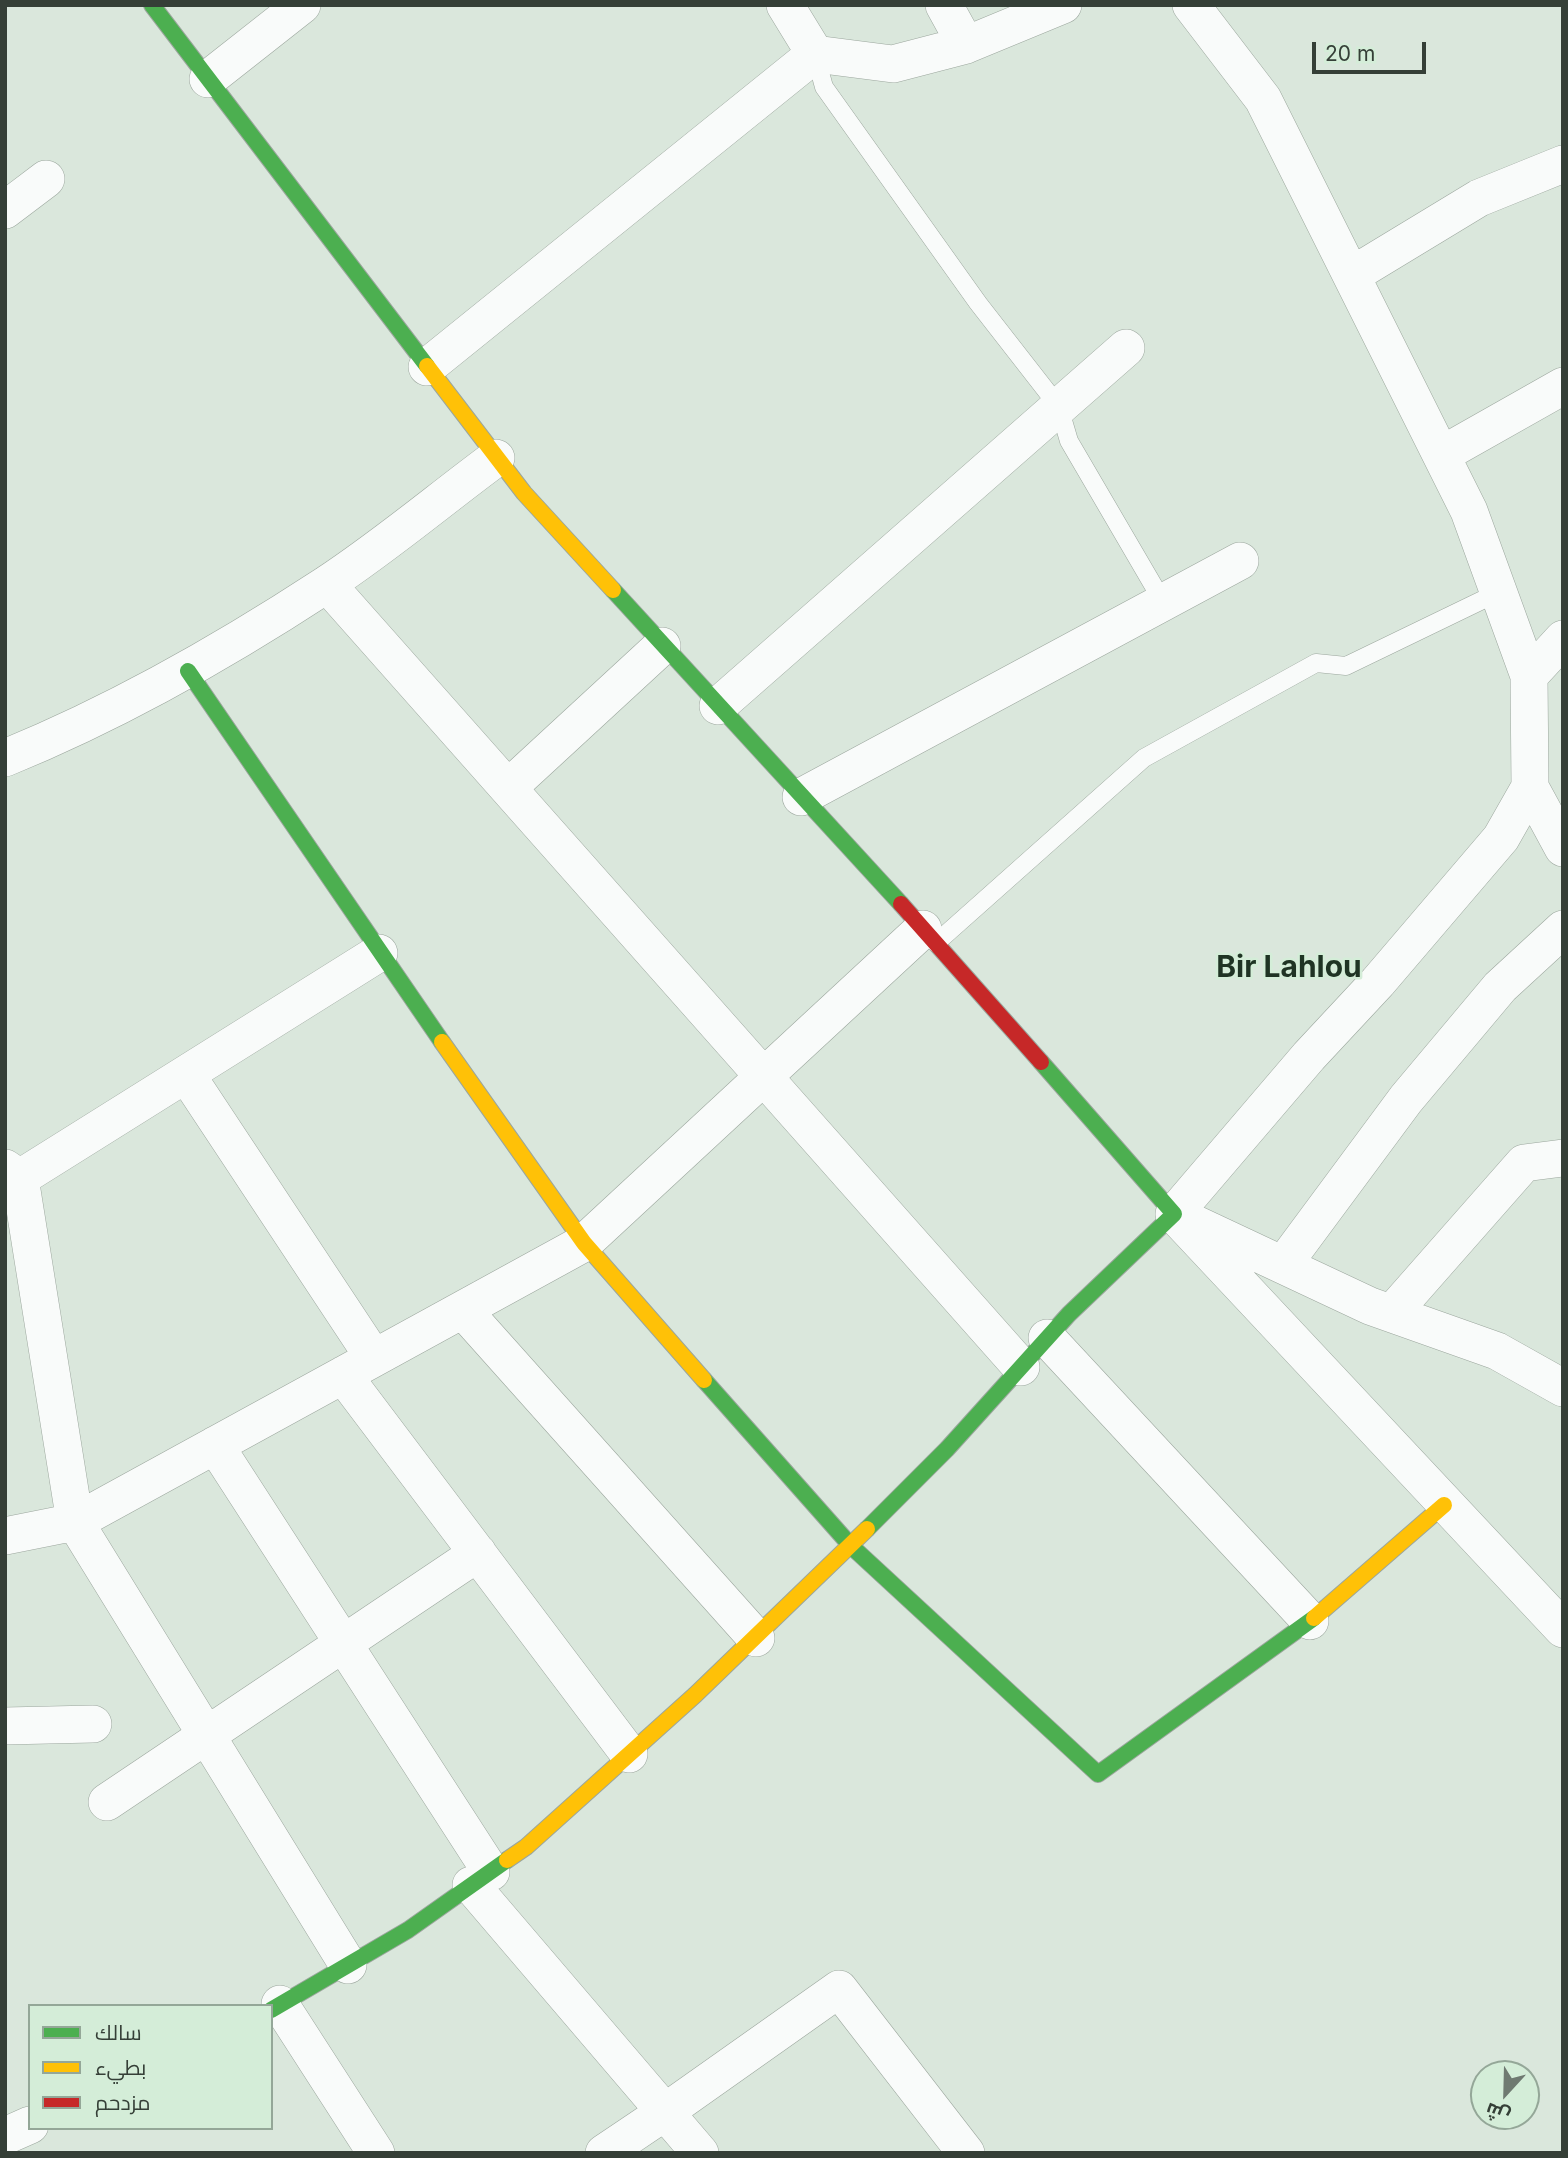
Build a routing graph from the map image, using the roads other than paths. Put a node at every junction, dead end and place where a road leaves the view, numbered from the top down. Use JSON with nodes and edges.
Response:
{"nodes":[{"id":1,"x":152,"y":5,"type":"edge"},
{"id":2,"x":302,"y":5,"type":"edge"},
{"id":3,"x":785,"y":5,"type":"edge"},
{"id":4,"x":944,"y":5,"type":"edge"},
{"id":5,"x":1063,"y":5,"type":"edge"},
{"id":6,"x":1191,"y":5,"type":"edge"},
{"id":7,"x":967,"y":45,"type":"junction"},
{"id":8,"x":815,"y":54,"type":"junction"},
{"id":9,"x":208,"y":79,"type":"junction"},
{"id":10,"x":1563,"y":164,"type":"edge"},
{"id":11,"x":46,"y":179,"type":"dead end"},
{"id":12,"x":5,"y":210,"type":"edge"},
{"id":13,"x":1352,"y":275,"type":"junction"},
{"id":14,"x":1126,"y":348,"type":"dead end"},
{"id":15,"x":427,"y":367,"type":"junction"},
{"id":16,"x":1563,"y":386,"type":"edge"},
{"id":17,"x":1059,"y":407,"type":"junction"},
{"id":18,"x":1441,"y":455,"type":"junction"},
{"id":19,"x":496,"y":458,"type":"junction"},
{"id":20,"x":1240,"y":561,"type":"dead end"},
{"id":21,"x":327,"y":584,"type":"junction"},
{"id":22,"x":1499,"y":592,"type":"junction"},
{"id":23,"x":1163,"y":602,"type":"junction"},
{"id":24,"x":1563,"y":639,"type":"edge"},
{"id":25,"x":662,"y":646,"type":"junction"},
{"id":26,"x":188,"y":671,"type":"junction"},
{"id":27,"x":1529,"y":676,"type":"junction"},
{"id":28,"x":718,"y":706,"type":"junction"},
{"id":29,"x":5,"y":758,"type":"edge"},
{"id":30,"x":1530,"y":787,"type":"junction"},
{"id":31,"x":508,"y":788,"type":"junction"},
{"id":32,"x":801,"y":797,"type":"junction"},
{"id":33,"x":1563,"y":848,"type":"edge"},
{"id":34,"x":1563,"y":929,"type":"edge"},
{"id":35,"x":930,"y":936,"type":"junction"},
{"id":36,"x":379,"y":953,"type":"junction"},
{"id":37,"x":186,"y":1074,"type":"junction"},
{"id":38,"x":763,"y":1077,"type":"junction"},
{"id":39,"x":1563,"y":1158,"type":"edge"},
{"id":40,"x":13,"y":1173,"type":"edge"},
{"id":41,"x":1174,"y":1214,"type":"junction"},
{"id":42,"x":584,"y":1243,"type":"junction"},
{"id":43,"x":1283,"y":1265,"type":"junction"},
{"id":44,"x":463,"y":1310,"type":"junction"},
{"id":45,"x":1392,"y":1313,"type":"junction"},
{"id":46,"x":1047,"y":1338,"type":"junction"},
{"id":47,"x":359,"y":1366,"type":"junction"},
{"id":48,"x":1021,"y":1367,"type":"junction"},
{"id":49,"x":1563,"y":1388,"type":"edge"},
{"id":50,"x":215,"y":1445,"type":"junction"},
{"id":51,"x":1444,"y":1505,"type":"junction"},
{"id":52,"x":75,"y":1522,"type":"junction"},
{"id":53,"x":5,"y":1536,"type":"edge"},
{"id":54,"x":851,"y":1546,"type":"junction"},
{"id":55,"x":478,"y":1553,"type":"junction"},
{"id":56,"x":1310,"y":1621,"type":"junction"},
{"id":57,"x":1563,"y":1629,"type":"edge"},
{"id":58,"x":756,"y":1638,"type":"junction"},
{"id":59,"x":343,"y":1644,"type":"junction"},
{"id":60,"x":93,"y":1724,"type":"dead end"},
{"id":61,"x":5,"y":1726,"type":"edge"},
{"id":62,"x":206,"y":1735,"type":"junction"},
{"id":63,"x":629,"y":1754,"type":"junction"},
{"id":64,"x":107,"y":1802,"type":"dead end"},
{"id":65,"x":481,"y":1879,"type":"junction"},
{"id":66,"x":348,"y":1965,"type":"junction"},
{"id":67,"x":276,"y":2007,"type":"edge"},
{"id":68,"x":665,"y":2112,"type":"junction"},
{"id":69,"x":28,"y":2126,"type":"edge"},
{"id":70,"x":5,"y":2136,"type":"edge"},
{"id":71,"x":376,"y":2153,"type":"edge"},
{"id":72,"x":604,"y":2153,"type":"edge"},
{"id":73,"x":700,"y":2153,"type":"edge"},
{"id":74,"x":967,"y":2153,"type":"edge"}],
"edges":[{"from":1,"to":9,"type":"street"},
{"from":2,"to":9,"type":"street"},
{"from":3,"to":8,"type":"street"},
{"from":4,"to":7,"type":"street"},
{"from":5,"to":7,"type":"street"},
{"from":6,"to":13,"type":"street"},
{"from":7,"to":8,"type":"street"},
{"from":8,"to":15,"type":"street"},
{"from":8,"to":17,"type":"lane"},
{"from":9,"to":15,"type":"street"},
{"from":10,"to":13,"type":"street"},
{"from":11,"to":12,"type":"street"},
{"from":13,"to":18,"type":"street"},
{"from":14,"to":17,"type":"street"},
{"from":15,"to":19,"type":"street"},
{"from":16,"to":18,"type":"street"},
{"from":17,"to":23,"type":"lane"},
{"from":17,"to":28,"type":"street"},
{"from":18,"to":22,"type":"street"},
{"from":19,"to":21,"type":"street"},
{"from":19,"to":25,"type":"street"},
{"from":20,"to":23,"type":"street"},
{"from":21,"to":26,"type":"street"},
{"from":21,"to":31,"type":"street"},
{"from":22,"to":27,"type":"street"},
{"from":22,"to":35,"type":"lane"},
{"from":23,"to":32,"type":"street"},
{"from":24,"to":27,"type":"street"},
{"from":25,"to":28,"type":"street"},
{"from":25,"to":31,"type":"street"},
{"from":26,"to":29,"type":"street"},
{"from":26,"to":36,"type":"street"},
{"from":27,"to":30,"type":"street"},
{"from":28,"to":32,"type":"street"},
{"from":30,"to":33,"type":"street"},
{"from":30,"to":41,"type":"street"},
{"from":31,"to":38,"type":"street"},
{"from":32,"to":35,"type":"street"},
{"from":34,"to":43,"type":"street"},
{"from":35,"to":38,"type":"street"},
{"from":35,"to":41,"type":"street"},
{"from":36,"to":37,"type":"street"},
{"from":36,"to":42,"type":"street"},
{"from":37,"to":40,"type":"street"},
{"from":37,"to":47,"type":"street"},
{"from":38,"to":42,"type":"street"},
{"from":38,"to":48,"type":"street"},
{"from":39,"to":45,"type":"street"},
{"from":40,"to":52,"type":"street"},
{"from":41,"to":43,"type":"street"},
{"from":41,"to":46,"type":"street"},
{"from":41,"to":51,"type":"street"},
{"from":42,"to":44,"type":"street"},
{"from":42,"to":54,"type":"street"},
{"from":43,"to":45,"type":"street"},
{"from":44,"to":47,"type":"street"},
{"from":44,"to":58,"type":"street"},
{"from":45,"to":49,"type":"street"},
{"from":46,"to":48,"type":"street"},
{"from":46,"to":56,"type":"street"},
{"from":47,"to":50,"type":"street"},
{"from":47,"to":55,"type":"street"},
{"from":48,"to":54,"type":"street"},
{"from":50,"to":52,"type":"street"},
{"from":50,"to":59,"type":"street"},
{"from":51,"to":56,"type":"street"},
{"from":51,"to":57,"type":"street"},
{"from":52,"to":53,"type":"street"},
{"from":52,"to":62,"type":"street"},
{"from":54,"to":56,"type":"street"},
{"from":54,"to":58,"type":"street"},
{"from":55,"to":59,"type":"street"},
{"from":55,"to":63,"type":"street"},
{"from":58,"to":63,"type":"street"},
{"from":59,"to":62,"type":"street"},
{"from":59,"to":65,"type":"street"},
{"from":60,"to":61,"type":"street"},
{"from":62,"to":64,"type":"street"},
{"from":62,"to":66,"type":"street"},
{"from":63,"to":65,"type":"street"},
{"from":65,"to":66,"type":"street"},
{"from":65,"to":68,"type":"street"},
{"from":66,"to":67,"type":"street"},
{"from":67,"to":71,"type":"street"},
{"from":68,"to":72,"type":"street"},
{"from":68,"to":73,"type":"street"},
{"from":68,"to":74,"type":"street"},
{"from":69,"to":70,"type":"street"}]}
